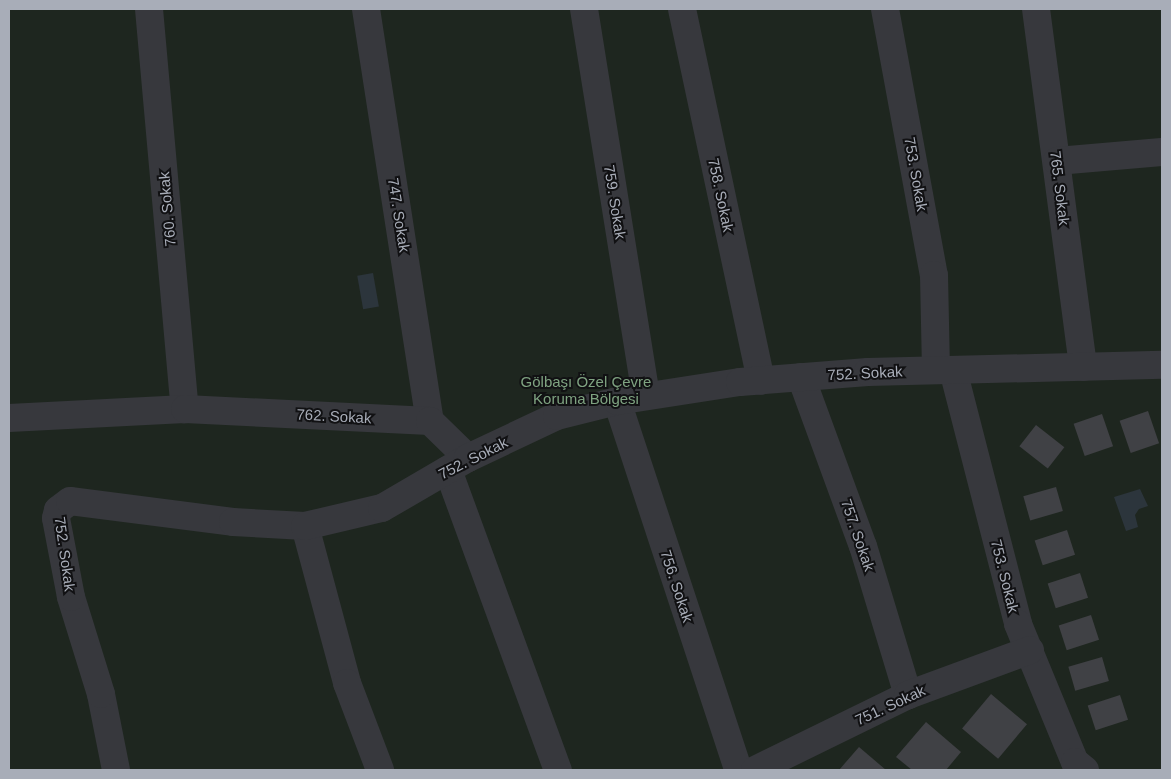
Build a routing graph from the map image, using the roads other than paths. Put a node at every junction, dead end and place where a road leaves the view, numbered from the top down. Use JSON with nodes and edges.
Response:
{"nodes":[{"id":1,"x":149,"y":9,"type":"edge"},
{"id":2,"x":366,"y":9,"type":"edge"},
{"id":3,"x":584,"y":9,"type":"edge"},
{"id":4,"x":682,"y":9,"type":"edge"},
{"id":5,"x":885,"y":9,"type":"edge"},
{"id":6,"x":1036,"y":9,"type":"edge"},
{"id":7,"x":1162,"y":152,"type":"edge"},
{"id":8,"x":1057,"y":161,"type":"junction"},
{"id":9,"x":1162,"y":365,"type":"edge"},
{"id":10,"x":1083,"y":367,"type":"junction"},
{"id":11,"x":945,"y":370,"type":"junction"},
{"id":12,"x":801,"y":377,"type":"junction"},
{"id":13,"x":761,"y":380,"type":"junction"},
{"id":14,"x":646,"y":396,"type":"junction"},
{"id":15,"x":617,"y":401,"type":"junction"},
{"id":16,"x":185,"y":409,"type":"junction"},
{"id":17,"x":9,"y":418,"type":"edge"},
{"id":18,"x":430,"y":421,"type":"junction"},
{"id":19,"x":458,"y":464,"type":"junction"},
{"id":20,"x":305,"y":526,"type":"junction"},
{"id":21,"x":1030,"y":650,"type":"junction"},
{"id":22,"x":908,"y":694,"type":"junction"},
{"id":23,"x":116,"y":770,"type":"edge"},
{"id":24,"x":380,"y":770,"type":"edge"},
{"id":25,"x":558,"y":770,"type":"edge"},
{"id":26,"x":738,"y":770,"type":"edge"},
{"id":27,"x":755,"y":770,"type":"edge"},
{"id":28,"x":1085,"y":770,"type":"edge"}],
"edges":[{"from":1,"to":16,"type":"street","name":"760. Sokak"},
{"from":2,"to":18,"type":"street","name":"747. Sokak"},
{"from":3,"to":14,"type":"street","name":"759. Sokak"},
{"from":4,"to":13,"type":"street","name":"758. Sokak"},
{"from":5,"to":11,"type":"street","name":"753. Sokak"},
{"from":6,"to":8,"type":"street","name":"765. Sokak"},
{"from":7,"to":8,"type":"street"},
{"from":8,"to":10,"type":"street","name":"765. Sokak"},
{"from":9,"to":10,"type":"street","name":"752. Sokak"},
{"from":10,"to":11,"type":"street","name":"752. Sokak"},
{"from":11,"to":12,"type":"street","name":"752. Sokak"},
{"from":11,"to":21,"type":"street","name":"753. Sokak"},
{"from":12,"to":13,"type":"street","name":"752. Sokak"},
{"from":12,"to":22,"type":"street","name":"757. Sokak"},
{"from":13,"to":14,"type":"street","name":"752. Sokak"},
{"from":14,"to":15,"type":"street","name":"752. Sokak"},
{"from":15,"to":19,"type":"street","name":"752. Sokak"},
{"from":15,"to":26,"type":"street","name":"756. Sokak"},
{"from":16,"to":17,"type":"street","name":"762. Sokak"},
{"from":16,"to":18,"type":"street","name":"762. Sokak"},
{"from":18,"to":19,"type":"street"},
{"from":19,"to":20,"type":"street","name":"752. Sokak"},
{"from":19,"to":25,"type":"street"},
{"from":20,"to":23,"type":"street","name":"752. Sokak"},
{"from":20,"to":24,"type":"street"},
{"from":21,"to":22,"type":"street","name":"751. Sokak"},
{"from":21,"to":28,"type":"street","name":"753. Sokak"},
{"from":22,"to":27,"type":"street","name":"751. Sokak"}]}
